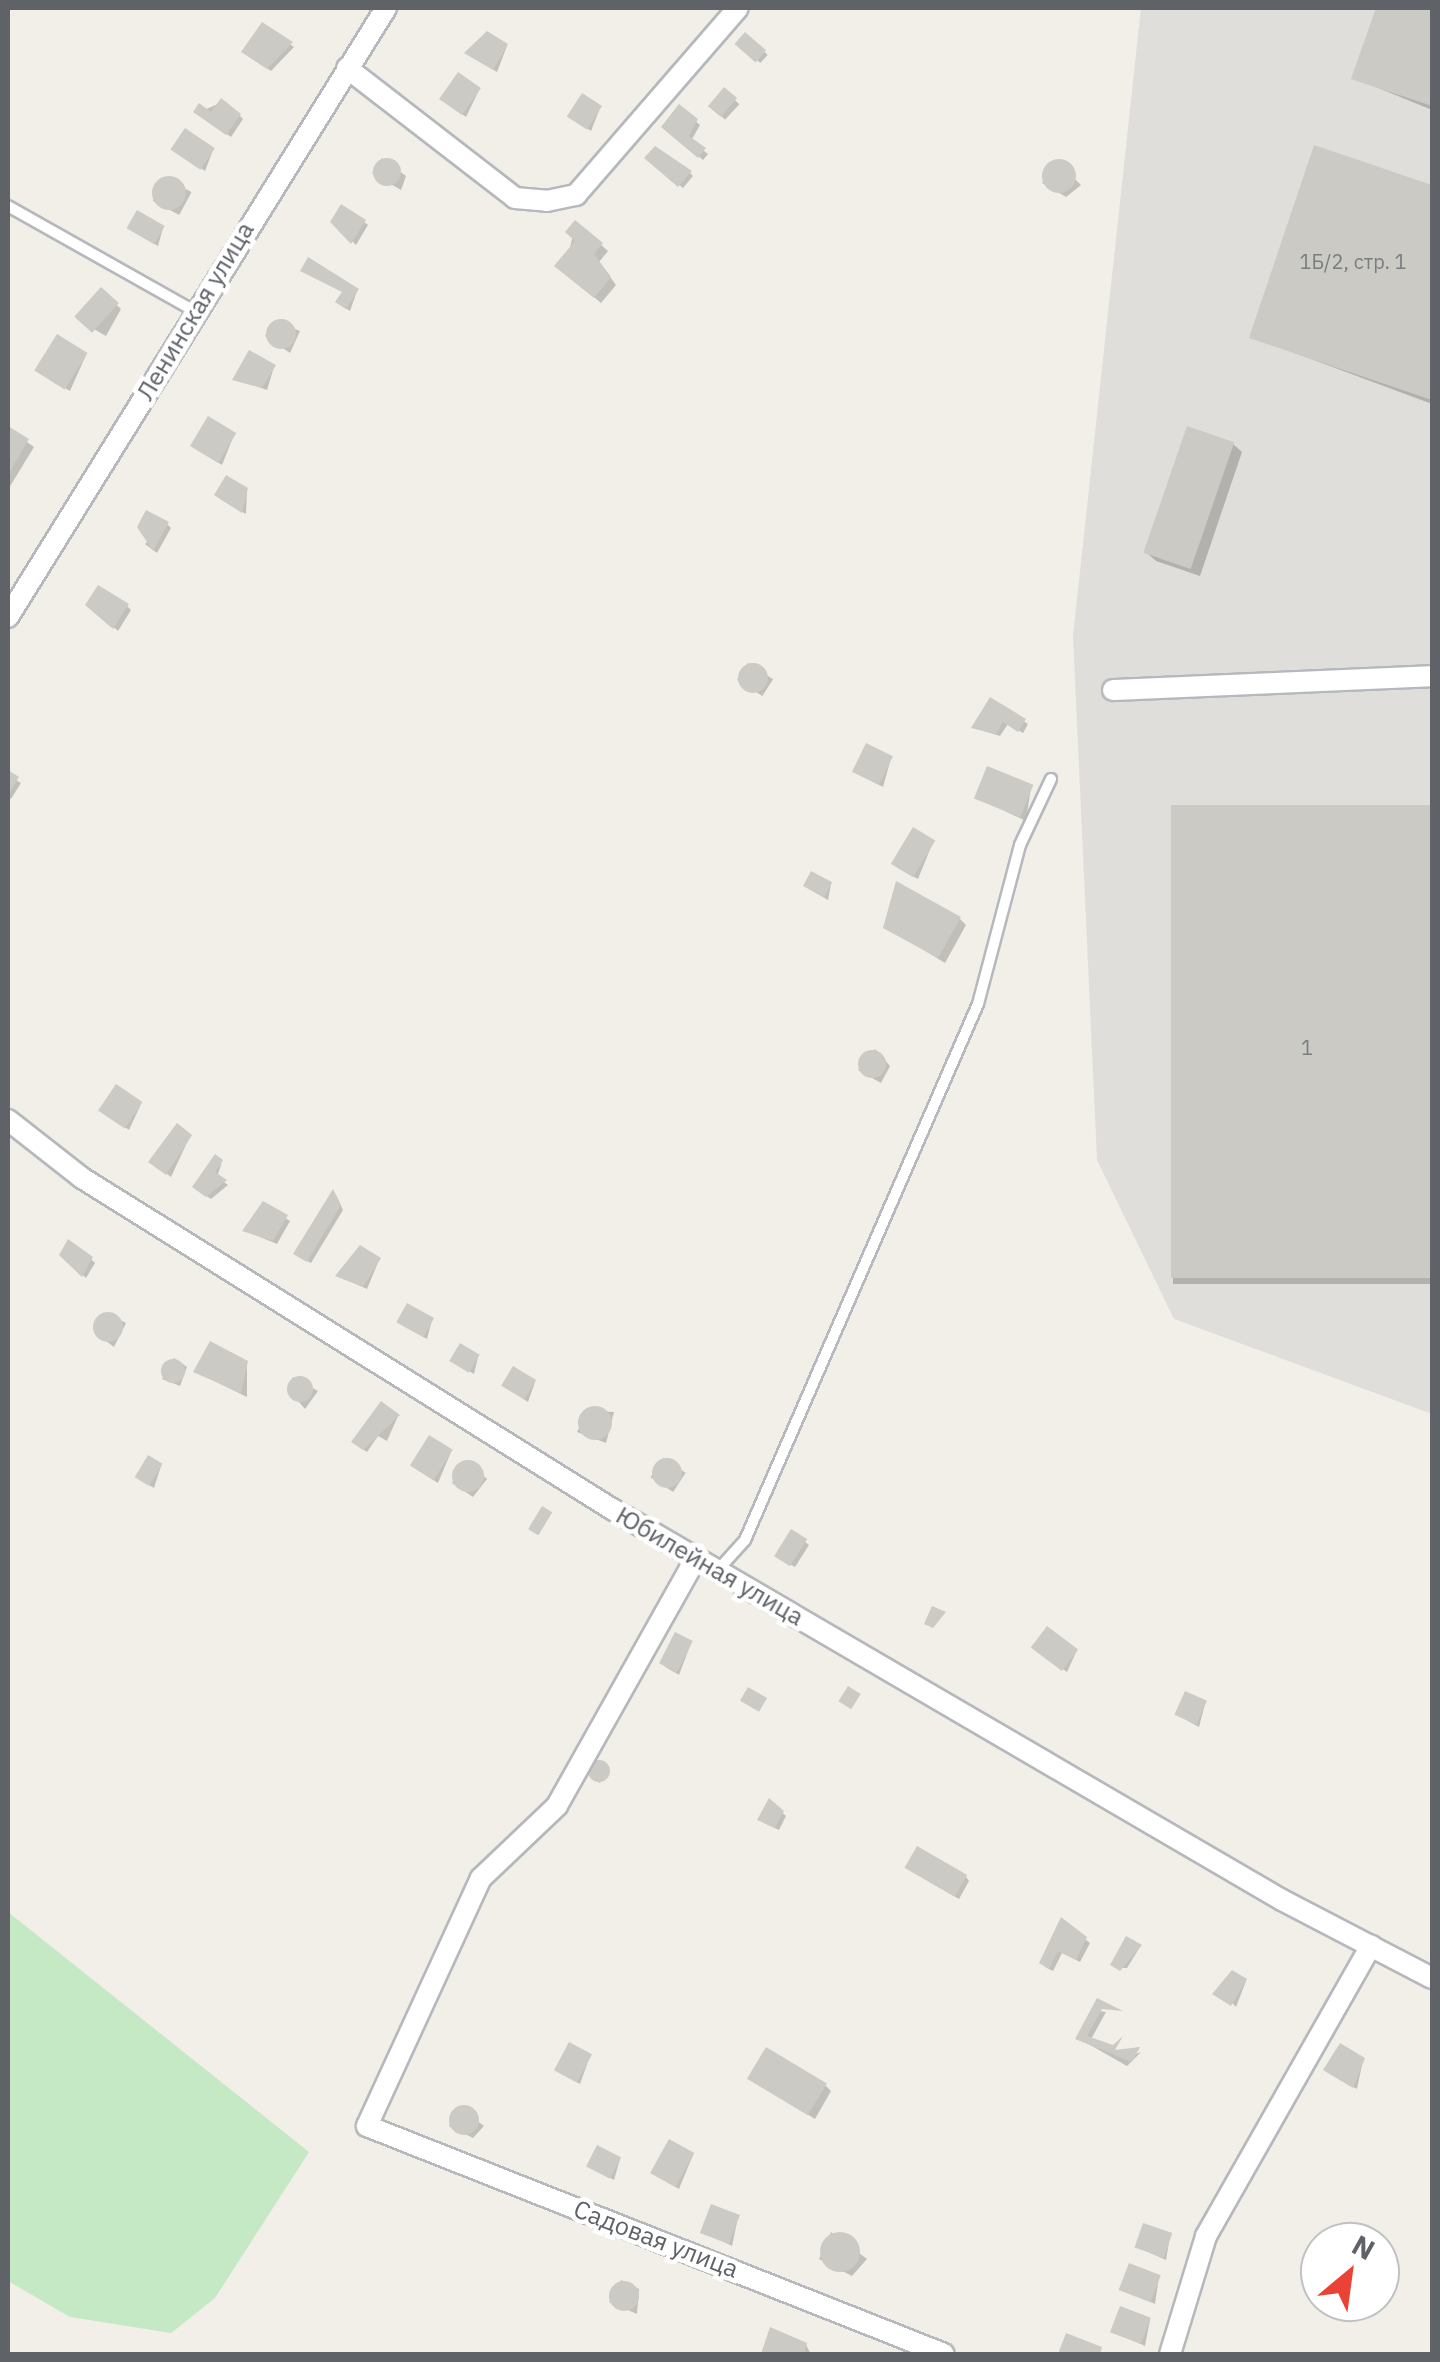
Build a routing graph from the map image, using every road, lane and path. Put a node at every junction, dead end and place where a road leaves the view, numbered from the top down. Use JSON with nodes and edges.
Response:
{"nodes":[{"id":1,"x":386,"y":8,"type":"edge"},
{"id":2,"x":738,"y":8,"type":"edge"},
{"id":3,"x":347,"y":68,"type":"junction"},
{"id":4,"x":8,"y":206,"type":"edge"},
{"id":5,"x":194,"y":311,"type":"junction"},
{"id":6,"x":8,"y":616,"type":"edge"},
{"id":7,"x":1432,"y":676,"type":"edge"},
{"id":8,"x":1113,"y":690,"type":"dead end"},
{"id":9,"x":1051,"y":779,"type":"dead end"},
{"id":10,"x":8,"y":1120,"type":"edge"},
{"id":11,"x":696,"y":1558,"type":"junction"},
{"id":12,"x":718,"y":1571,"type":"junction"},
{"id":13,"x":1371,"y":1946,"type":"junction"},
{"id":14,"x":1432,"y":1978,"type":"edge"},
{"id":15,"x":944,"y":2354,"type":"edge"},
{"id":16,"x":1170,"y":2354,"type":"edge"}],
"edges":[{"from":1,"to":3,"type":"street","name":"Ленинская улица"},
{"from":2,"to":3,"type":"street"},
{"from":3,"to":5,"type":"street","name":"Ленинская улица"},
{"from":4,"to":5,"type":"lane"},
{"from":5,"to":6,"type":"street","name":"Ленинская улица"},
{"from":7,"to":8,"type":"street"},
{"from":9,"to":12,"type":"lane"},
{"from":10,"to":11,"type":"street","name":"Юбилейная улица"},
{"from":11,"to":12,"type":"street","name":"Юбилейная улица"},
{"from":11,"to":15,"type":"street","name":"Садовая улица"},
{"from":12,"to":13,"type":"street","name":"Юбилейная улица"},
{"from":13,"to":14,"type":"street","name":"Юбилейная улица"},
{"from":13,"to":16,"type":"street"}]}
